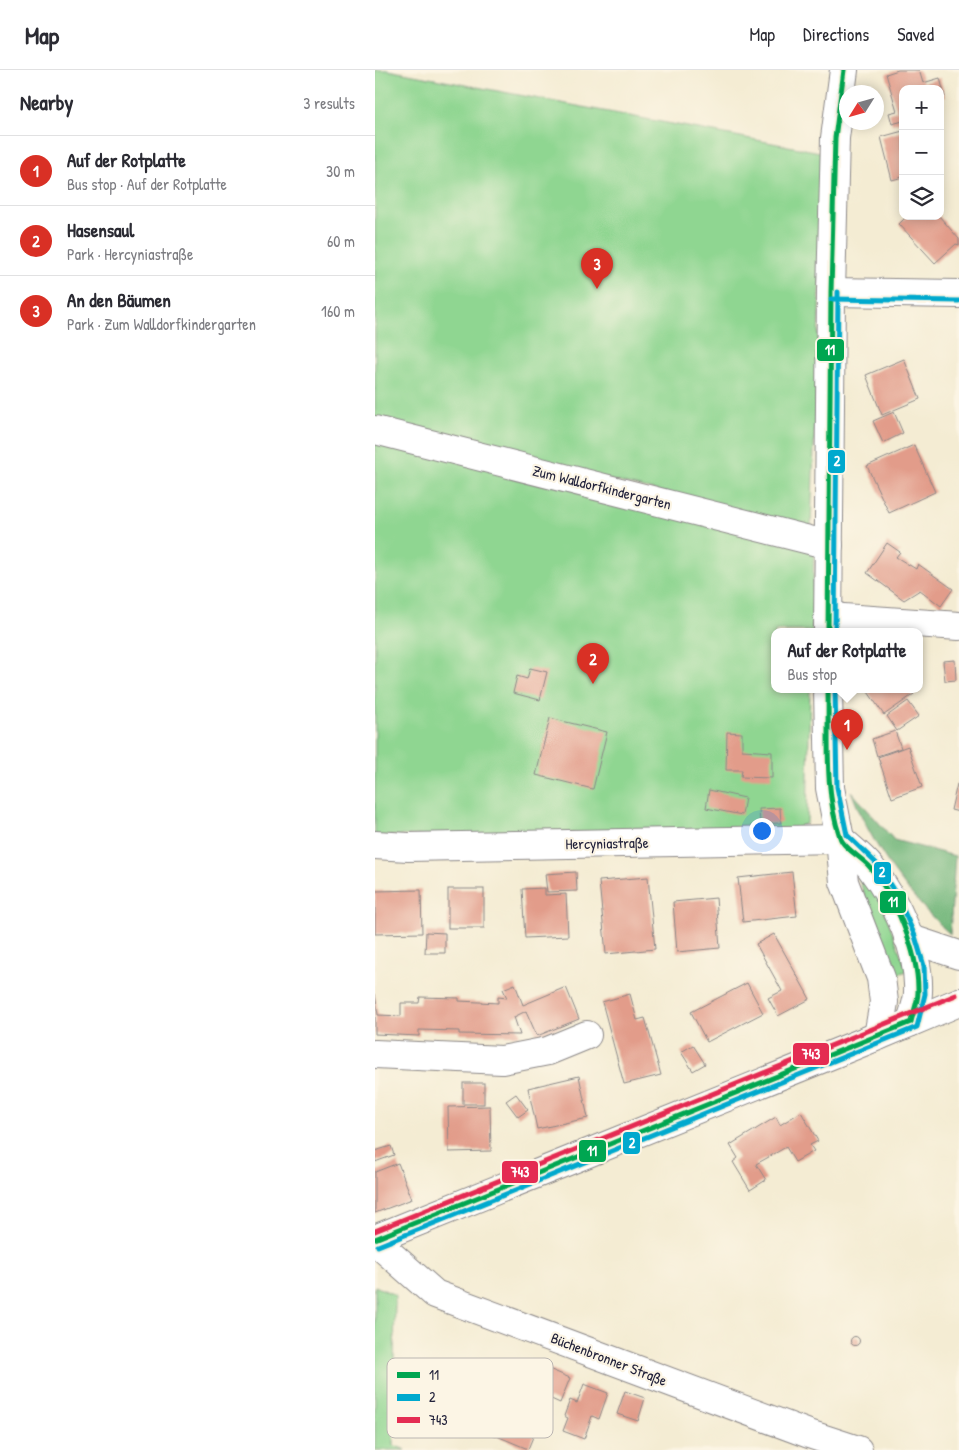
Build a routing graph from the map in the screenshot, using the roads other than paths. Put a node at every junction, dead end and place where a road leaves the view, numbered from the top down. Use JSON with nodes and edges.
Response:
{"nodes":[{"id":1,"x":844,"y":70,"type":"edge"},
{"id":2,"x":831,"y":292,"type":"junction"},
{"id":3,"x":959,"y":294,"type":"edge"},
{"id":4,"x":375,"y":430,"type":"edge"},
{"id":5,"x":829,"y":545,"type":"junction"},
{"id":6,"x":829,"y":624,"type":"edge"},
{"id":7,"x":959,"y":626,"type":"edge"},
{"id":8,"x":828,"y":693,"type":"edge"},
{"id":9,"x":840,"y":839,"type":"junction"},
{"id":10,"x":375,"y":845,"type":"edge"},
{"id":11,"x":908,"y":938,"type":"junction"},
{"id":12,"x":959,"y":955,"type":"edge"},
{"id":13,"x":959,"y":1002,"type":"edge"},
{"id":14,"x":911,"y":1022,"type":"junction"},
{"id":15,"x":587,"y":1035,"type":"dead end"},
{"id":16,"x":878,"y":1036,"type":"junction"},
{"id":17,"x":375,"y":1054,"type":"edge"},
{"id":18,"x":375,"y":1240,"type":"edge"},
{"id":19,"x":858,"y":1450,"type":"edge"}],
"edges":[{"from":1,"to":2,"type":"street"},
{"from":2,"to":3,"type":"street"},
{"from":2,"to":5,"type":"street"},
{"from":4,"to":5,"type":"street","name":"Zum Walldorfkindergarten"},
{"from":5,"to":6,"type":"street"},
{"from":6,"to":7,"type":"street"},
{"from":8,"to":9,"type":"street"},
{"from":9,"to":10,"type":"street","name":"Hercyniastraße"},
{"from":9,"to":11,"type":"street"},
{"from":9,"to":16,"type":"street"},
{"from":11,"to":12,"type":"street"},
{"from":11,"to":14,"type":"street"},
{"from":13,"to":14,"type":"street","name":"Büchenbronner Straße"},
{"from":14,"to":16,"type":"street","name":"Büchenbronner Straße"},
{"from":15,"to":17,"type":"street"},
{"from":16,"to":18,"type":"street","name":"Büchenbronner Straße"},
{"from":18,"to":19,"type":"street","name":"Büchenbronner Straße"}]}
